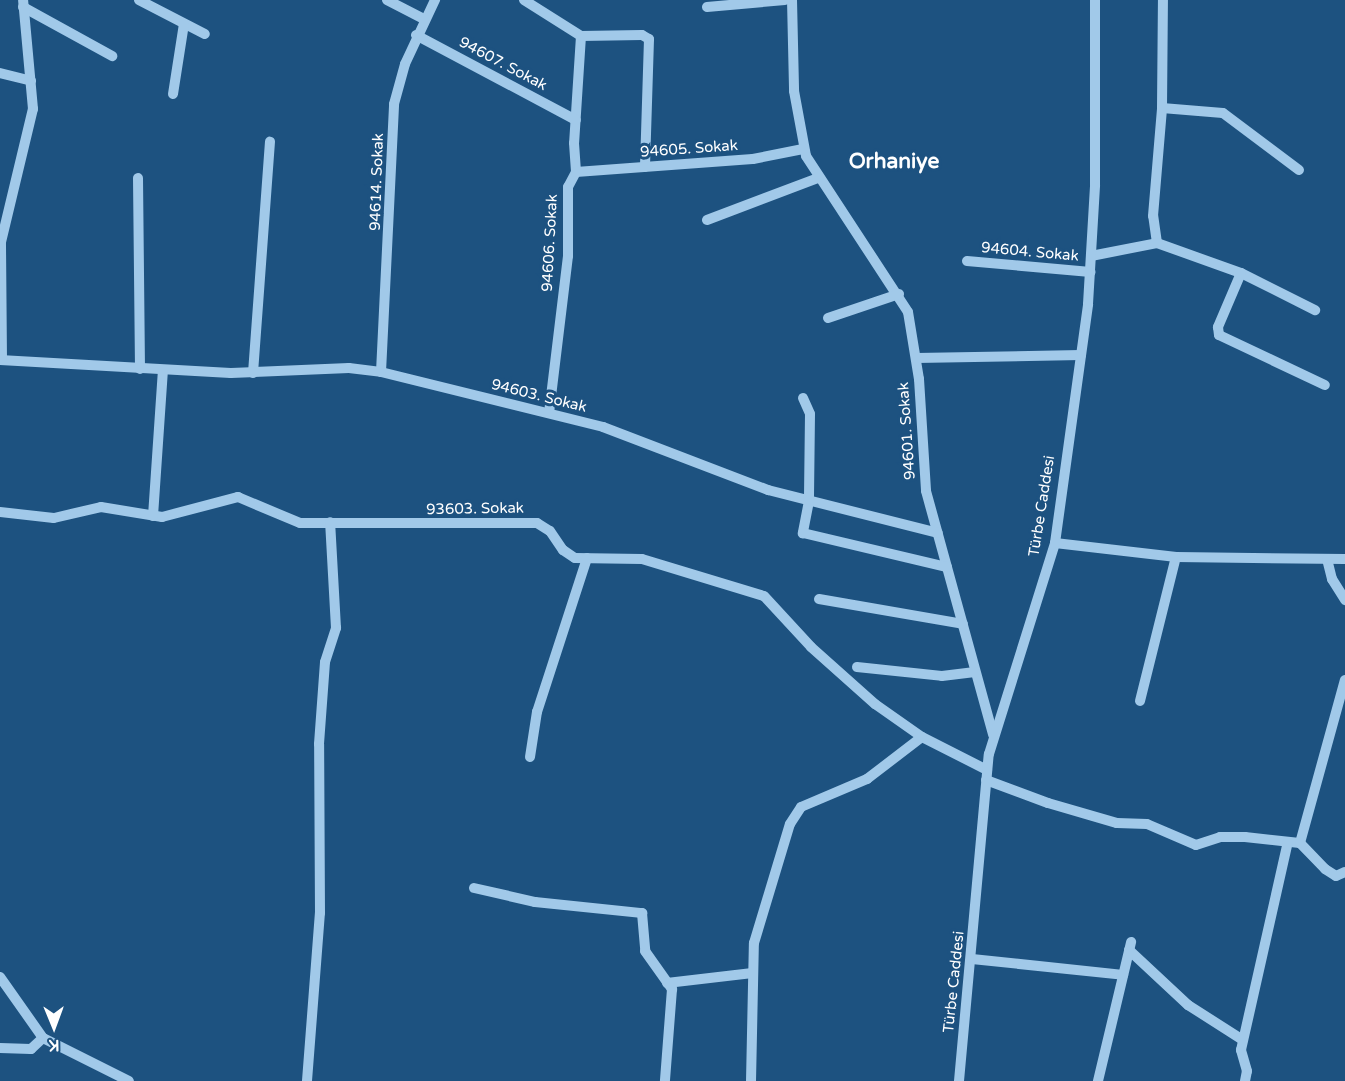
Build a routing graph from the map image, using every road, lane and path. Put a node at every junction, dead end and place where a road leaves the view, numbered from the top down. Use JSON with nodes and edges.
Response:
{"nodes":[{"id":1,"x":139,"y":0,"type":"edge"},
{"id":2,"x":387,"y":0,"type":"edge"},
{"id":3,"x":435,"y":0,"type":"edge"},
{"id":4,"x":524,"y":0,"type":"edge"},
{"id":5,"x":785,"y":0,"type":"edge"},
{"id":6,"x":792,"y":0,"type":"edge"},
{"id":7,"x":1095,"y":0,"type":"edge"},
{"id":8,"x":1162,"y":0,"type":"edge"},
{"id":9,"x":23,"y":3,"type":"edge"},
{"id":10,"x":707,"y":7,"type":"dead end"},
{"id":11,"x":424,"y":19,"type":"junction"},
{"id":12,"x":184,"y":24,"type":"junction"},
{"id":13,"x":205,"y":34,"type":"dead end"},
{"id":14,"x":416,"y":35,"type":"junction"},
{"id":15,"x":581,"y":36,"type":"junction"},
{"id":16,"x":112,"y":56,"type":"dead end"},
{"id":17,"x":0,"y":73,"type":"edge"},
{"id":18,"x":31,"y":81,"type":"junction"},
{"id":19,"x":173,"y":94,"type":"dead end"},
{"id":20,"x":1162,"y":108,"type":"junction"},
{"id":21,"x":576,"y":120,"type":"junction"},
{"id":22,"x":270,"y":142,"type":"dead end"},
{"id":23,"x":803,"y":149,"type":"junction"},
{"id":24,"x":645,"y":167,"type":"junction"},
{"id":25,"x":1299,"y":170,"type":"dead end"},
{"id":26,"x":576,"y":172,"type":"junction"},
{"id":27,"x":138,"y":178,"type":"dead end"},
{"id":28,"x":818,"y":178,"type":"junction"},
{"id":29,"x":707,"y":220,"type":"dead end"},
{"id":30,"x":1157,"y":243,"type":"junction"},
{"id":31,"x":1091,"y":256,"type":"junction"},
{"id":32,"x":967,"y":261,"type":"dead end"},
{"id":33,"x":1090,"y":272,"type":"junction"},
{"id":34,"x":1241,"y":273,"type":"junction"},
{"id":35,"x":899,"y":294,"type":"junction"},
{"id":36,"x":1316,"y":310,"type":"dead end"},
{"id":37,"x":828,"y":318,"type":"dead end"},
{"id":38,"x":1081,"y":355,"type":"junction"},
{"id":39,"x":916,"y":358,"type":"junction"},
{"id":40,"x":1,"y":360,"type":"edge"},
{"id":41,"x":140,"y":369,"type":"junction"},
{"id":42,"x":163,"y":370,"type":"junction"},
{"id":43,"x":381,"y":372,"type":"junction"},
{"id":44,"x":253,"y":373,"type":"junction"},
{"id":45,"x":1324,"y":384,"type":"dead end"},
{"id":46,"x":804,"y":398,"type":"dead end"},
{"id":47,"x":549,"y":413,"type":"junction"},
{"id":48,"x":808,"y":501,"type":"junction"},
{"id":49,"x":0,"y":512,"type":"edge"},
{"id":50,"x":153,"y":516,"type":"junction"},
{"id":51,"x":330,"y":522,"type":"junction"},
{"id":52,"x":938,"y":533,"type":"junction"},
{"id":53,"x":1055,"y":543,"type":"junction"},
{"id":54,"x":1176,"y":557,"type":"junction"},
{"id":55,"x":587,"y":558,"type":"junction"},
{"id":56,"x":1327,"y":559,"type":"junction"},
{"id":57,"x":1345,"y":559,"type":"edge"},
{"id":58,"x":947,"y":567,"type":"junction"},
{"id":59,"x":819,"y":599,"type":"dead end"},
{"id":60,"x":1345,"y":600,"type":"edge"},
{"id":61,"x":963,"y":624,"type":"junction"},
{"id":62,"x":857,"y":667,"type":"dead end"},
{"id":63,"x":975,"y":672,"type":"junction"},
{"id":64,"x":1345,"y":680,"type":"edge"},
{"id":65,"x":1140,"y":701,"type":"dead end"},
{"id":66,"x":993,"y":736,"type":"junction"},
{"id":67,"x":922,"y":737,"type":"junction"},
{"id":68,"x":530,"y":757,"type":"dead end"},
{"id":69,"x":987,"y":775,"type":"junction"},
{"id":70,"x":1288,"y":842,"type":"junction"},
{"id":71,"x":1300,"y":843,"type":"junction"},
{"id":72,"x":1345,"y":872,"type":"edge"},
{"id":73,"x":474,"y":888,"type":"dead end"},
{"id":74,"x":972,"y":959,"type":"junction"},
{"id":75,"x":752,"y":973,"type":"junction"},
{"id":76,"x":1123,"y":975,"type":"junction"},
{"id":77,"x":0,"y":977,"type":"edge"},
{"id":78,"x":667,"y":983,"type":"junction"},
{"id":79,"x":43,"y":1038,"type":"junction"},
{"id":80,"x":1243,"y":1040,"type":"junction"},
{"id":81,"x":0,"y":1048,"type":"edge"},
{"id":82,"x":129,"y":1081,"type":"edge"},
{"id":83,"x":307,"y":1081,"type":"edge"},
{"id":84,"x":665,"y":1081,"type":"edge"},
{"id":85,"x":751,"y":1081,"type":"edge"},
{"id":86,"x":959,"y":1081,"type":"edge"},
{"id":87,"x":1098,"y":1081,"type":"edge"},
{"id":88,"x":1245,"y":1081,"type":"edge"}],
"edges":[{"from":1,"to":12,"type":"street"},
{"from":2,"to":11,"type":"street"},
{"from":3,"to":11,"type":"street","name":"94614. Sokak"},
{"from":4,"to":15,"type":"street"},
{"from":5,"to":10,"type":"street"},
{"from":6,"to":23,"type":"street","name":"94601. Sokak"},
{"from":7,"to":31,"type":"street","name":"Türbe Caddesi"},
{"from":8,"to":20,"type":"street"},
{"from":9,"to":16,"type":"street"},
{"from":9,"to":18,"type":"street"},
{"from":11,"to":14,"type":"street","name":"94614. Sokak"},
{"from":12,"to":13,"type":"street"},
{"from":12,"to":19,"type":"street"},
{"from":14,"to":21,"type":"street","name":"94607. Sokak"},
{"from":14,"to":43,"type":"street","name":"94614. Sokak"},
{"from":15,"to":21,"type":"street","name":"94606. Sokak"},
{"from":15,"to":24,"type":"street"},
{"from":17,"to":18,"type":"street"},
{"from":18,"to":40,"type":"street"},
{"from":20,"to":25,"type":"street"},
{"from":20,"to":30,"type":"street"},
{"from":21,"to":26,"type":"street","name":"94606. Sokak"},
{"from":22,"to":44,"type":"street"},
{"from":23,"to":24,"type":"street","name":"94605. Sokak"},
{"from":23,"to":28,"type":"street","name":"94601. Sokak"},
{"from":24,"to":26,"type":"street","name":"94605. Sokak"},
{"from":26,"to":47,"type":"street","name":"94606. Sokak"},
{"from":27,"to":41,"type":"street"},
{"from":28,"to":29,"type":"street"},
{"from":28,"to":35,"type":"street","name":"94601. Sokak"},
{"from":30,"to":31,"type":"street"},
{"from":30,"to":34,"type":"street"},
{"from":31,"to":33,"type":"street","name":"Türbe Caddesi"},
{"from":32,"to":33,"type":"street","name":"94604. Sokak"},
{"from":33,"to":38,"type":"street","name":"Türbe Caddesi"},
{"from":34,"to":36,"type":"street"},
{"from":34,"to":45,"type":"street"},
{"from":35,"to":37,"type":"street"},
{"from":35,"to":39,"type":"street","name":"94601. Sokak"},
{"from":38,"to":39,"type":"street"},
{"from":38,"to":53,"type":"street","name":"Türbe Caddesi"},
{"from":39,"to":52,"type":"street","name":"94601. Sokak"},
{"from":40,"to":41,"type":"street","name":"94603. Sokak"},
{"from":41,"to":42,"type":"street","name":"94603. Sokak"},
{"from":42,"to":44,"type":"street","name":"94603. Sokak"},
{"from":42,"to":50,"type":"street"},
{"from":43,"to":44,"type":"street","name":"94603. Sokak"},
{"from":43,"to":47,"type":"street","name":"94603. Sokak"},
{"from":46,"to":48,"type":"street"},
{"from":47,"to":48,"type":"street","name":"94603. Sokak"},
{"from":48,"to":52,"type":"street","name":"94603. Sokak"},
{"from":48,"to":58,"type":"street"},
{"from":49,"to":50,"type":"street","name":"93603. Sokak"},
{"from":50,"to":51,"type":"street","name":"93603. Sokak"},
{"from":51,"to":55,"type":"street","name":"93603. Sokak"},
{"from":51,"to":83,"type":"street"},
{"from":52,"to":58,"type":"street","name":"94601. Sokak"},
{"from":53,"to":54,"type":"street"},
{"from":53,"to":66,"type":"street","name":"Türbe Caddesi"},
{"from":54,"to":56,"type":"street"},
{"from":54,"to":65,"type":"street"},
{"from":55,"to":67,"type":"street","name":"93603. Sokak"},
{"from":55,"to":68,"type":"street"},
{"from":56,"to":57,"type":"street"},
{"from":56,"to":60,"type":"street"},
{"from":58,"to":61,"type":"street","name":"94601. Sokak"},
{"from":59,"to":61,"type":"street"},
{"from":61,"to":63,"type":"street","name":"94601. Sokak"},
{"from":62,"to":63,"type":"street"},
{"from":63,"to":66,"type":"street","name":"94601. Sokak"},
{"from":64,"to":71,"type":"street"},
{"from":66,"to":69,"type":"street","name":"Türbe Caddesi"},
{"from":67,"to":69,"type":"street","name":"93603. Sokak"},
{"from":67,"to":75,"type":"street"},
{"from":69,"to":70,"type":"street","name":"93603. Sokak"},
{"from":69,"to":74,"type":"street","name":"Türbe Caddesi"},
{"from":70,"to":71,"type":"street","name":"93603. Sokak"},
{"from":70,"to":80,"type":"street"},
{"from":71,"to":72,"type":"street"},
{"from":73,"to":78,"type":"street"},
{"from":74,"to":76,"type":"street"},
{"from":74,"to":86,"type":"street","name":"Türbe Caddesi"},
{"from":75,"to":78,"type":"street"},
{"from":75,"to":85,"type":"street"},
{"from":76,"to":80,"type":"street"},
{"from":76,"to":87,"type":"street"},
{"from":77,"to":79,"type":"street"},
{"from":78,"to":84,"type":"street"},
{"from":79,"to":81,"type":"street"},
{"from":79,"to":82,"type":"street"},
{"from":80,"to":88,"type":"street"}]}
